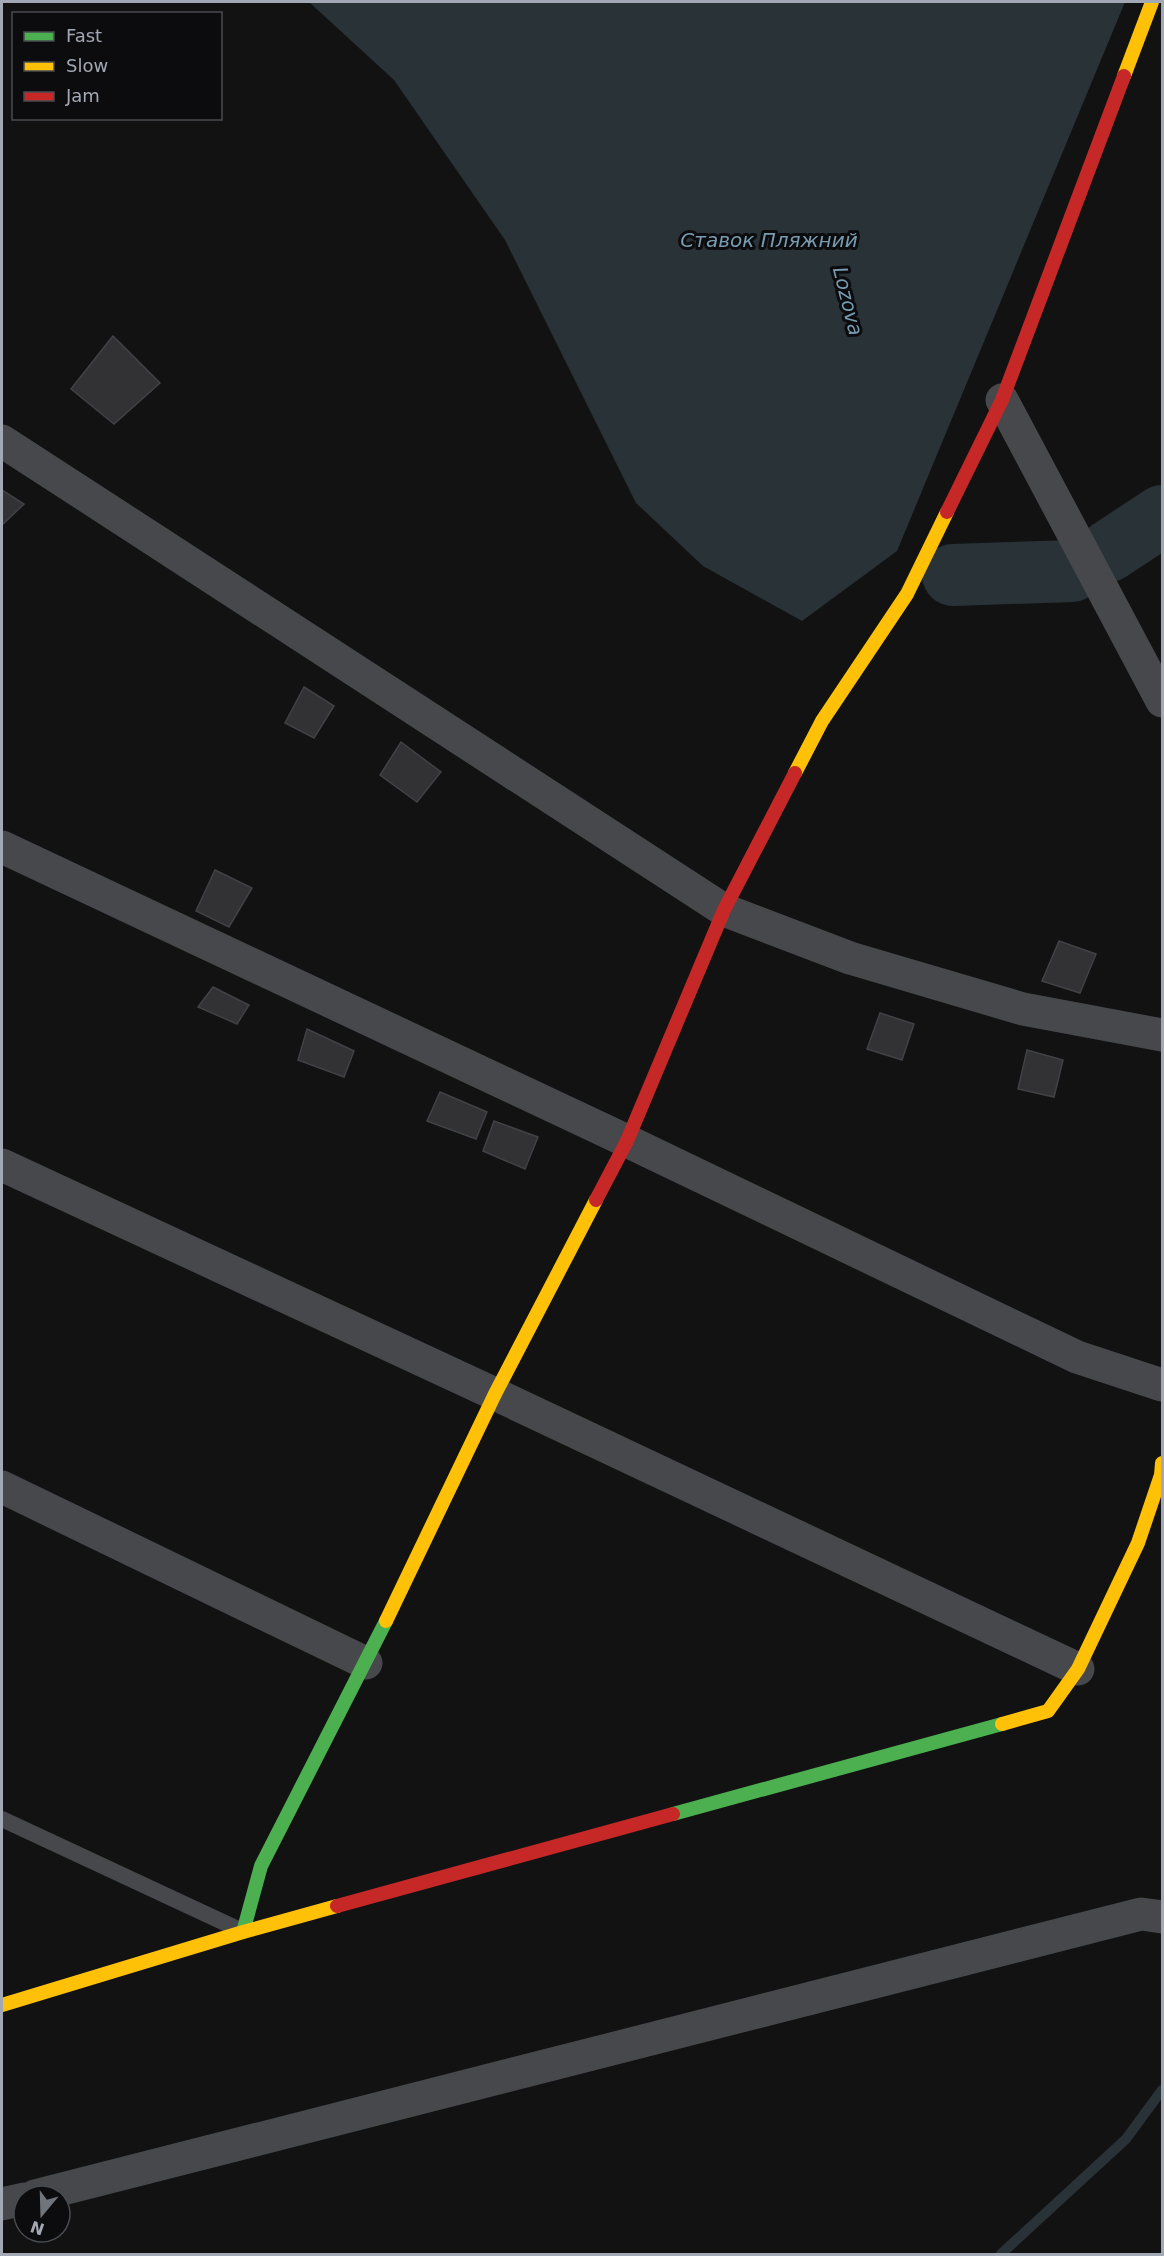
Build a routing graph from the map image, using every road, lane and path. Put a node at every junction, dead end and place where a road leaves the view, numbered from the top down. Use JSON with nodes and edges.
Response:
{"nodes":[{"id":1,"x":1152,"y":2,"type":"edge"},
{"id":2,"x":1002,"y":400,"type":"junction"},
{"id":3,"x":2,"y":441,"type":"edge"},
{"id":4,"x":1162,"y":701,"type":"edge"},
{"id":5,"x":2,"y":847,"type":"edge"},
{"id":6,"x":724,"y":910,"type":"junction"},
{"id":7,"x":1162,"y":1035,"type":"edge"},
{"id":8,"x":627,"y":1141,"type":"junction"},
{"id":9,"x":2,"y":1165,"type":"edge"},
{"id":10,"x":1162,"y":1385,"type":"edge"},
{"id":11,"x":495,"y":1394,"type":"junction"},
{"id":12,"x":1162,"y":1463,"type":"edge"},
{"id":13,"x":2,"y":1487,"type":"edge"},
{"id":14,"x":366,"y":1663,"type":"junction"},
{"id":15,"x":1078,"y":1669,"type":"junction"},
{"id":16,"x":2,"y":1819,"type":"edge"},
{"id":17,"x":1162,"y":1917,"type":"edge"},
{"id":18,"x":243,"y":1932,"type":"junction"},
{"id":19,"x":2,"y":2005,"type":"edge"},
{"id":20,"x":72,"y":2187,"type":"edge"}],
"edges":[{"from":1,"to":2,"type":"street"},
{"from":2,"to":4,"type":"street"},
{"from":2,"to":6,"type":"street"},
{"from":3,"to":6,"type":"street"},
{"from":5,"to":8,"type":"street"},
{"from":6,"to":7,"type":"street"},
{"from":6,"to":8,"type":"street"},
{"from":8,"to":10,"type":"street"},
{"from":8,"to":11,"type":"street"},
{"from":9,"to":11,"type":"street"},
{"from":11,"to":14,"type":"street"},
{"from":11,"to":15,"type":"street"},
{"from":12,"to":15,"type":"street"},
{"from":13,"to":14,"type":"street"},
{"from":14,"to":18,"type":"street"},
{"from":15,"to":18,"type":"street"},
{"from":16,"to":18,"type":"lane"},
{"from":17,"to":20,"type":"street"},
{"from":18,"to":19,"type":"street"}]}
